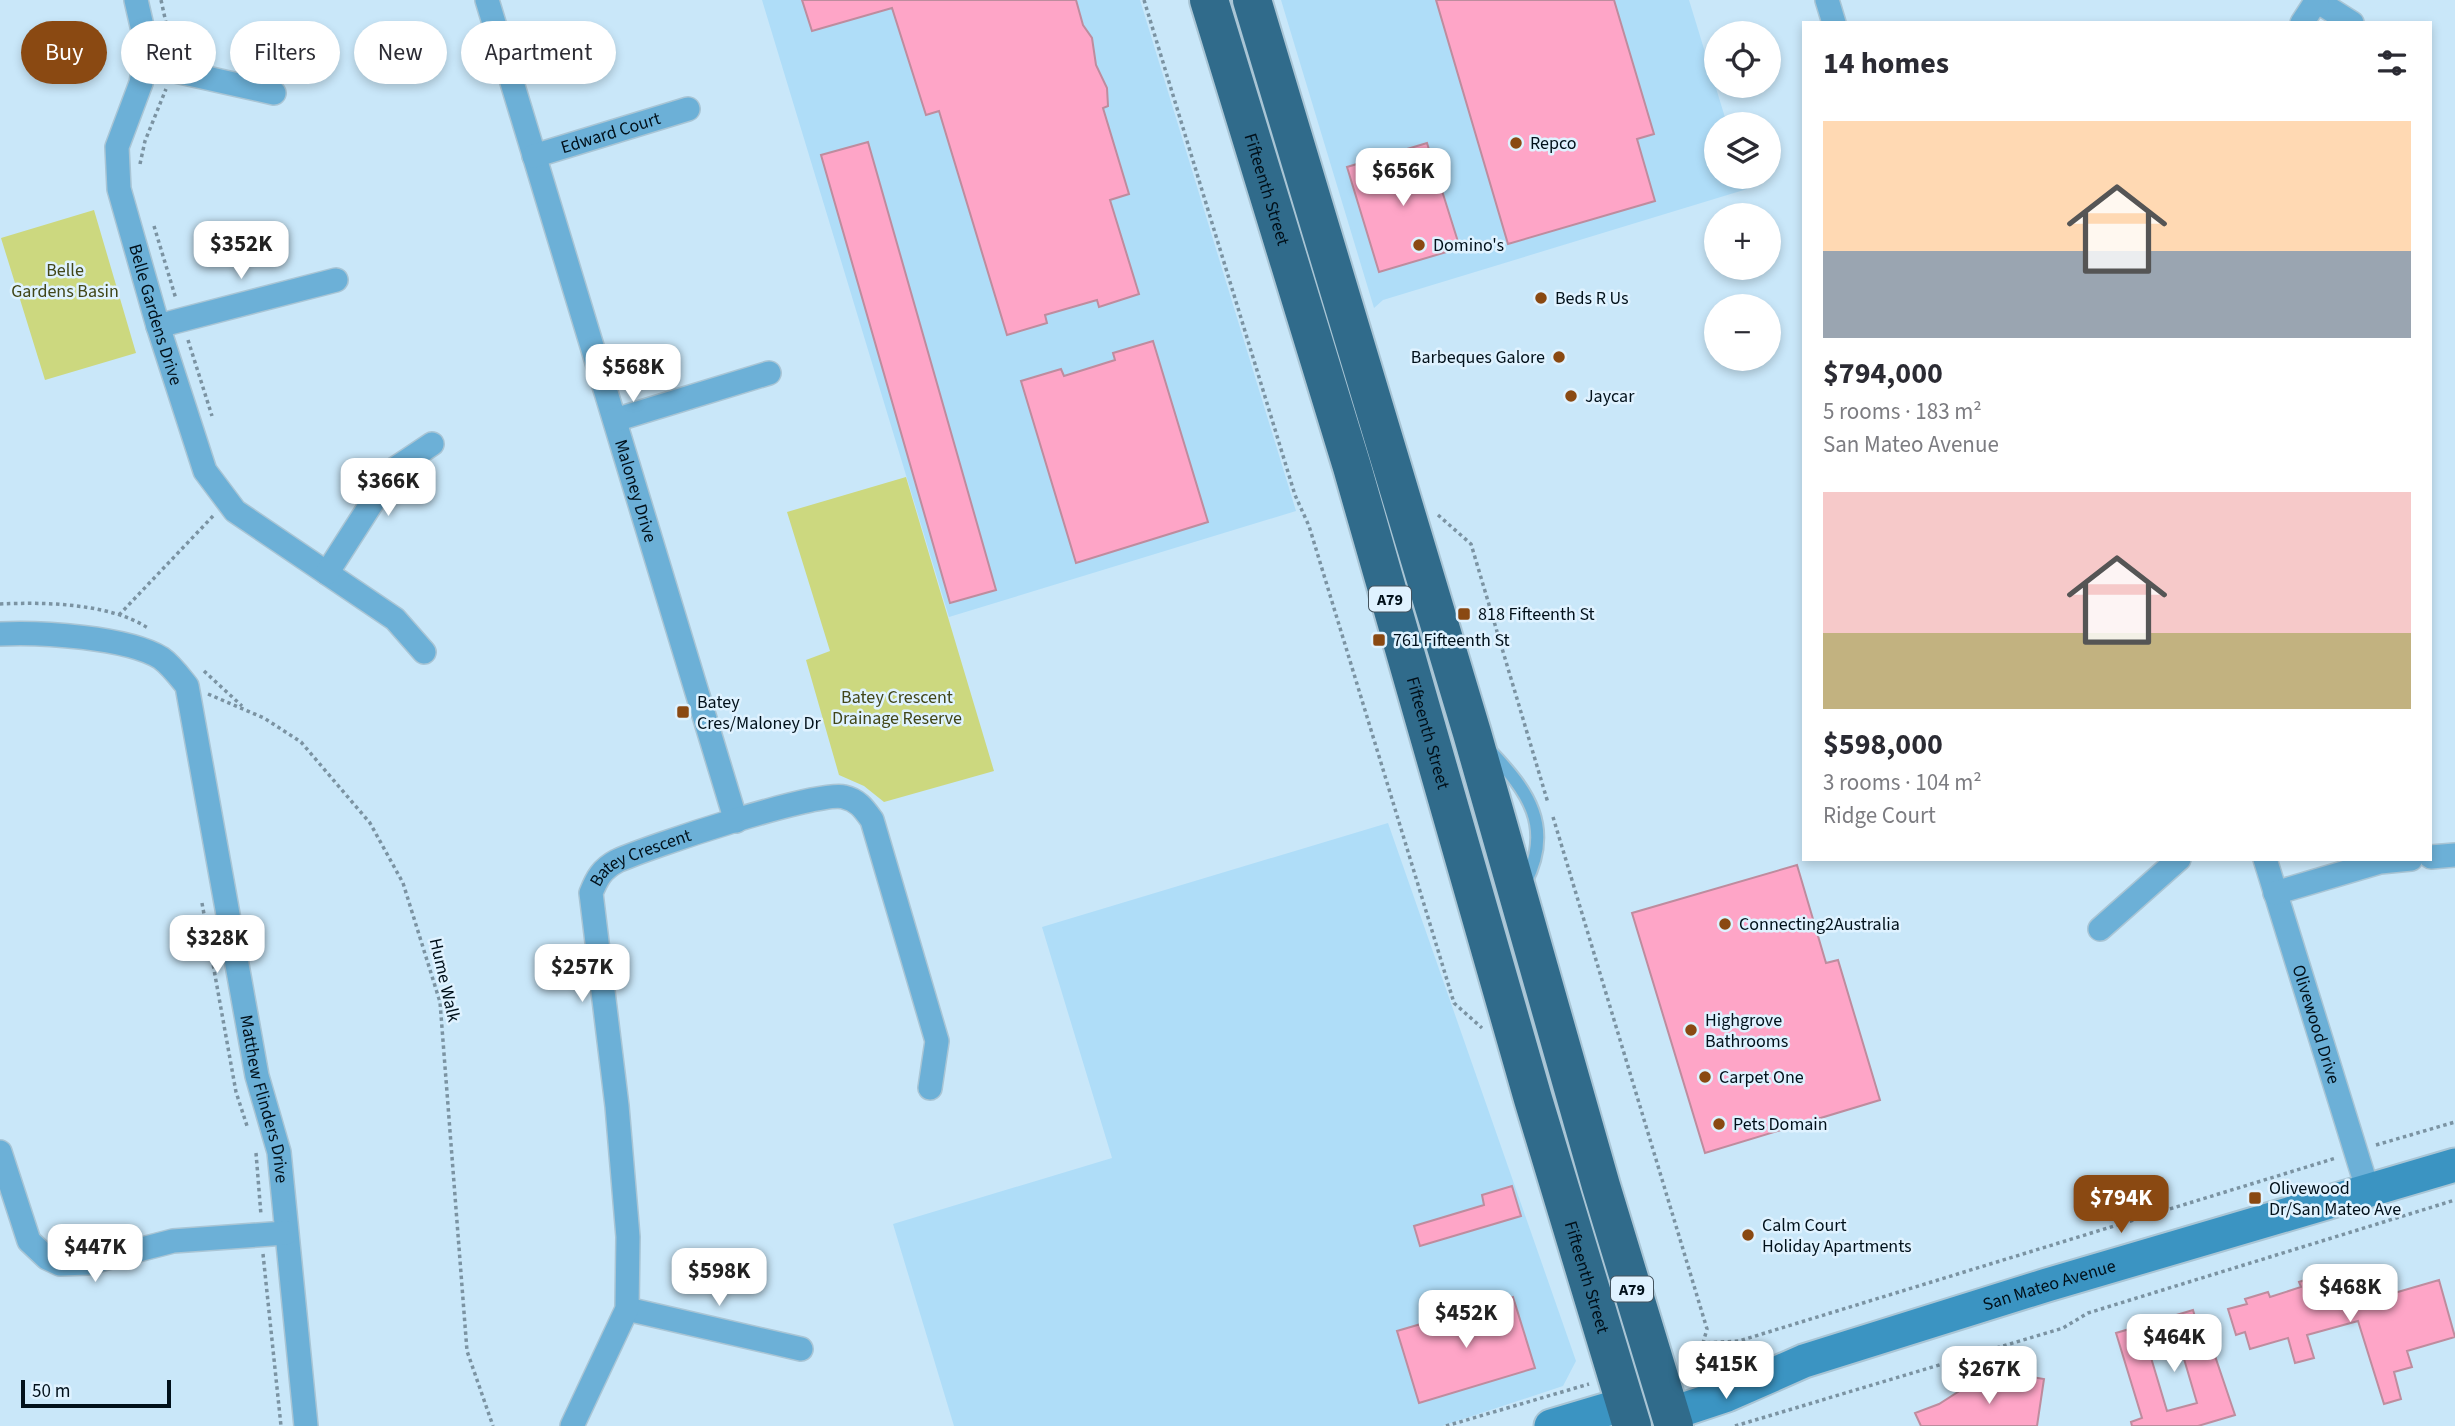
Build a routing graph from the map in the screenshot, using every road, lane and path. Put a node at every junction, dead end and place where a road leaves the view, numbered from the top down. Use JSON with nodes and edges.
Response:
{"nodes":[{"id":1,"x":136,"y":0,"type":"edge"},
{"id":2,"x":161,"y":0,"type":"edge"},
{"id":3,"x":488,"y":0,"type":"edge"},
{"id":4,"x":1144,"y":0,"type":"edge"},
{"id":5,"x":1209,"y":0,"type":"edge"},
{"id":6,"x":1252,"y":0,"type":"edge"},
{"id":7,"x":1828,"y":0,"type":"edge"},
{"id":8,"x":2317,"y":0,"type":"edge"},
{"id":9,"x":140,"y":21,"type":"edge"},
{"id":10,"x":166,"y":21,"type":"edge"},
{"id":11,"x":1833,"y":21,"type":"edge"},
{"id":12,"x":2303,"y":21,"type":"edge"},
{"id":13,"x":2350,"y":21,"type":"edge"},
{"id":14,"x":216,"y":80,"type":"edge"},
{"id":15,"x":139,"y":84,"type":"edge"},
{"id":16,"x":166,"y":84,"type":"edge"},
{"id":17,"x":274,"y":93,"type":"dead end"},
{"id":18,"x":688,"y":109,"type":"dead end"},
{"id":19,"x":534,"y":156,"type":"junction"},
{"id":20,"x":141,"y":172,"type":"dead end"},
{"id":21,"x":153,"y":223,"type":"dead end"},
{"id":22,"x":1331,"y":260,"type":"junction"},
{"id":23,"x":1292,"y":272,"type":"junction"},
{"id":24,"x":336,"y":280,"type":"dead end"},
{"id":25,"x":182,"y":318,"type":"junction"},
{"id":26,"x":158,"y":326,"type":"junction"},
{"id":27,"x":769,"y":373,"type":"dead end"},
{"id":28,"x":212,"y":418,"type":"dead end"},
{"id":29,"x":615,"y":420,"type":"junction"},
{"id":30,"x":432,"y":444,"type":"dead end"},
{"id":31,"x":227,"y":502,"type":"junction"},
{"id":32,"x":1430,"y":509,"type":"dead end"},
{"id":33,"x":327,"y":573,"type":"junction"},
{"id":34,"x":0,"y":604,"type":"edge"},
{"id":35,"x":119,"y":615,"type":"junction"},
{"id":36,"x":153,"y":631,"type":"dead end"},
{"id":37,"x":0,"y":634,"type":"edge"},
{"id":38,"x":424,"y":652,"type":"dead end"},
{"id":39,"x":192,"y":676,"type":"junction"},
{"id":40,"x":246,"y":710,"type":"junction"},
{"id":41,"x":736,"y":821,"type":"junction"},
{"id":42,"x":2455,"y":855,"type":"edge"},
{"id":43,"x":2432,"y":858,"type":"edge"},
{"id":44,"x":2177,"y":861,"type":"edge"},
{"id":45,"x":2266,"y":861,"type":"edge"},
{"id":46,"x":2391,"y":861,"type":"edge"},
{"id":47,"x":2275,"y":893,"type":"junction"},
{"id":48,"x":2100,"y":929,"type":"dead end"},
{"id":49,"x":1490,"y":1034,"type":"dead end"},
{"id":50,"x":930,"y":1088,"type":"dead end"},
{"id":51,"x":1574,"y":1089,"type":"junction"},
{"id":52,"x":1533,"y":1099,"type":"junction"},
{"id":53,"x":2455,"y":1122,"type":"edge"},
{"id":54,"x":0,"y":1152,"type":"edge"},
{"id":55,"x":2355,"y":1152,"type":"junction"},
{"id":56,"x":2455,"y":1165,"type":"edge"},
{"id":57,"x":2368,"y":1191,"type":"junction"},
{"id":58,"x":2455,"y":1200,"type":"edge"},
{"id":59,"x":286,"y":1233,"type":"junction"},
{"id":60,"x":261,"y":1235,"type":"junction"},
{"id":61,"x":627,"y":1309,"type":"junction"},
{"id":62,"x":801,"y":1349,"type":"dead end"},
{"id":63,"x":1615,"y":1408,"type":"edge"},
{"id":64,"x":1669,"y":1411,"type":"edge"},
{"id":65,"x":281,"y":1426,"type":"edge"},
{"id":66,"x":306,"y":1426,"type":"edge"},
{"id":67,"x":493,"y":1426,"type":"edge"},
{"id":68,"x":572,"y":1426,"type":"edge"},
{"id":69,"x":1446,"y":1426,"type":"edge"},
{"id":70,"x":1551,"y":1426,"type":"edge"},
{"id":71,"x":1735,"y":1426,"type":"edge"}],
"edges":[{"from":1,"to":9,"type":"street","name":"Belle Gardens Drive"},
{"from":2,"to":10,"type":"path"},
{"from":3,"to":19,"type":"street","name":"Maloney Drive"},
{"from":4,"to":49,"type":"path"},
{"from":5,"to":23,"type":"highway","name":"Fifteenth Street","number":"A79"},
{"from":6,"to":22,"type":"highway","number":"A79"},
{"from":7,"to":11,"type":"street"},
{"from":8,"to":12,"type":"street"},
{"from":8,"to":13,"type":"street"},
{"from":14,"to":17,"type":"street"},
{"from":15,"to":26,"type":"street","name":"Belle Gardens Drive"},
{"from":16,"to":20,"type":"path"},
{"from":18,"to":19,"type":"street","name":"Edward Court"},
{"from":19,"to":29,"type":"street","name":"Maloney Drive"},
{"from":21,"to":25,"type":"path"},
{"from":22,"to":23,"type":"highway"},
{"from":22,"to":51,"type":"highway","number":"A79"},
{"from":23,"to":52,"type":"highway","name":"Fifteenth Street","number":"A79"},
{"from":24,"to":25,"type":"street"},
{"from":25,"to":26,"type":"street"},
{"from":25,"to":28,"type":"path"},
{"from":26,"to":31,"type":"street","name":"Belle Gardens Drive"},
{"from":27,"to":29,"type":"street"},
{"from":29,"to":41,"type":"street","name":"Maloney Drive"},
{"from":30,"to":33,"type":"street"},
{"from":31,"to":33,"type":"street","name":"Belle Gardens Drive"},
{"from":31,"to":35,"type":"path"},
{"from":32,"to":55,"type":"path"},
{"from":33,"to":38,"type":"street","name":"Belle Gardens Drive"},
{"from":34,"to":35,"type":"path"},
{"from":35,"to":36,"type":"path"},
{"from":37,"to":39,"type":"street"},
{"from":39,"to":40,"type":"path","name":"Hume Walk"},
{"from":39,"to":40,"type":"path"},
{"from":39,"to":59,"type":"street","name":"Matthew Flinders Drive"},
{"from":40,"to":67,"type":"path","name":"Hume Walk"},
{"from":41,"to":50,"type":"street","name":"Batey Crescent"},
{"from":41,"to":61,"type":"street","name":"Batey Crescent"},
{"from":42,"to":43,"type":"street"},
{"from":44,"to":48,"type":"street"},
{"from":45,"to":47,"type":"street","name":"Olivewood Drive"},
{"from":46,"to":47,"type":"street"},
{"from":47,"to":55,"type":"street","name":"Olivewood Drive"},
{"from":51,"to":52,"type":"highway"},
{"from":51,"to":64,"type":"highway","number":"A79"},
{"from":52,"to":63,"type":"highway","name":"Fifteenth Street","number":"A79"},
{"from":53,"to":55,"type":"path"},
{"from":54,"to":60,"type":"street"},
{"from":55,"to":57,"type":"street","name":"Olivewood Drive"},
{"from":56,"to":57,"type":"street","name":"San Mateo Avenue"},
{"from":57,"to":64,"type":"street","name":"San Mateo Avenue"},
{"from":58,"to":71,"type":"path"},
{"from":59,"to":60,"type":"street"},
{"from":59,"to":66,"type":"street","name":"Matthew Flinders Drive"},
{"from":60,"to":65,"type":"path"},
{"from":61,"to":62,"type":"street"},
{"from":61,"to":68,"type":"street","name":"Batey Crescent"},
{"from":63,"to":64,"type":"highway"},
{"from":63,"to":69,"type":"path"},
{"from":63,"to":70,"type":"street"}]}
